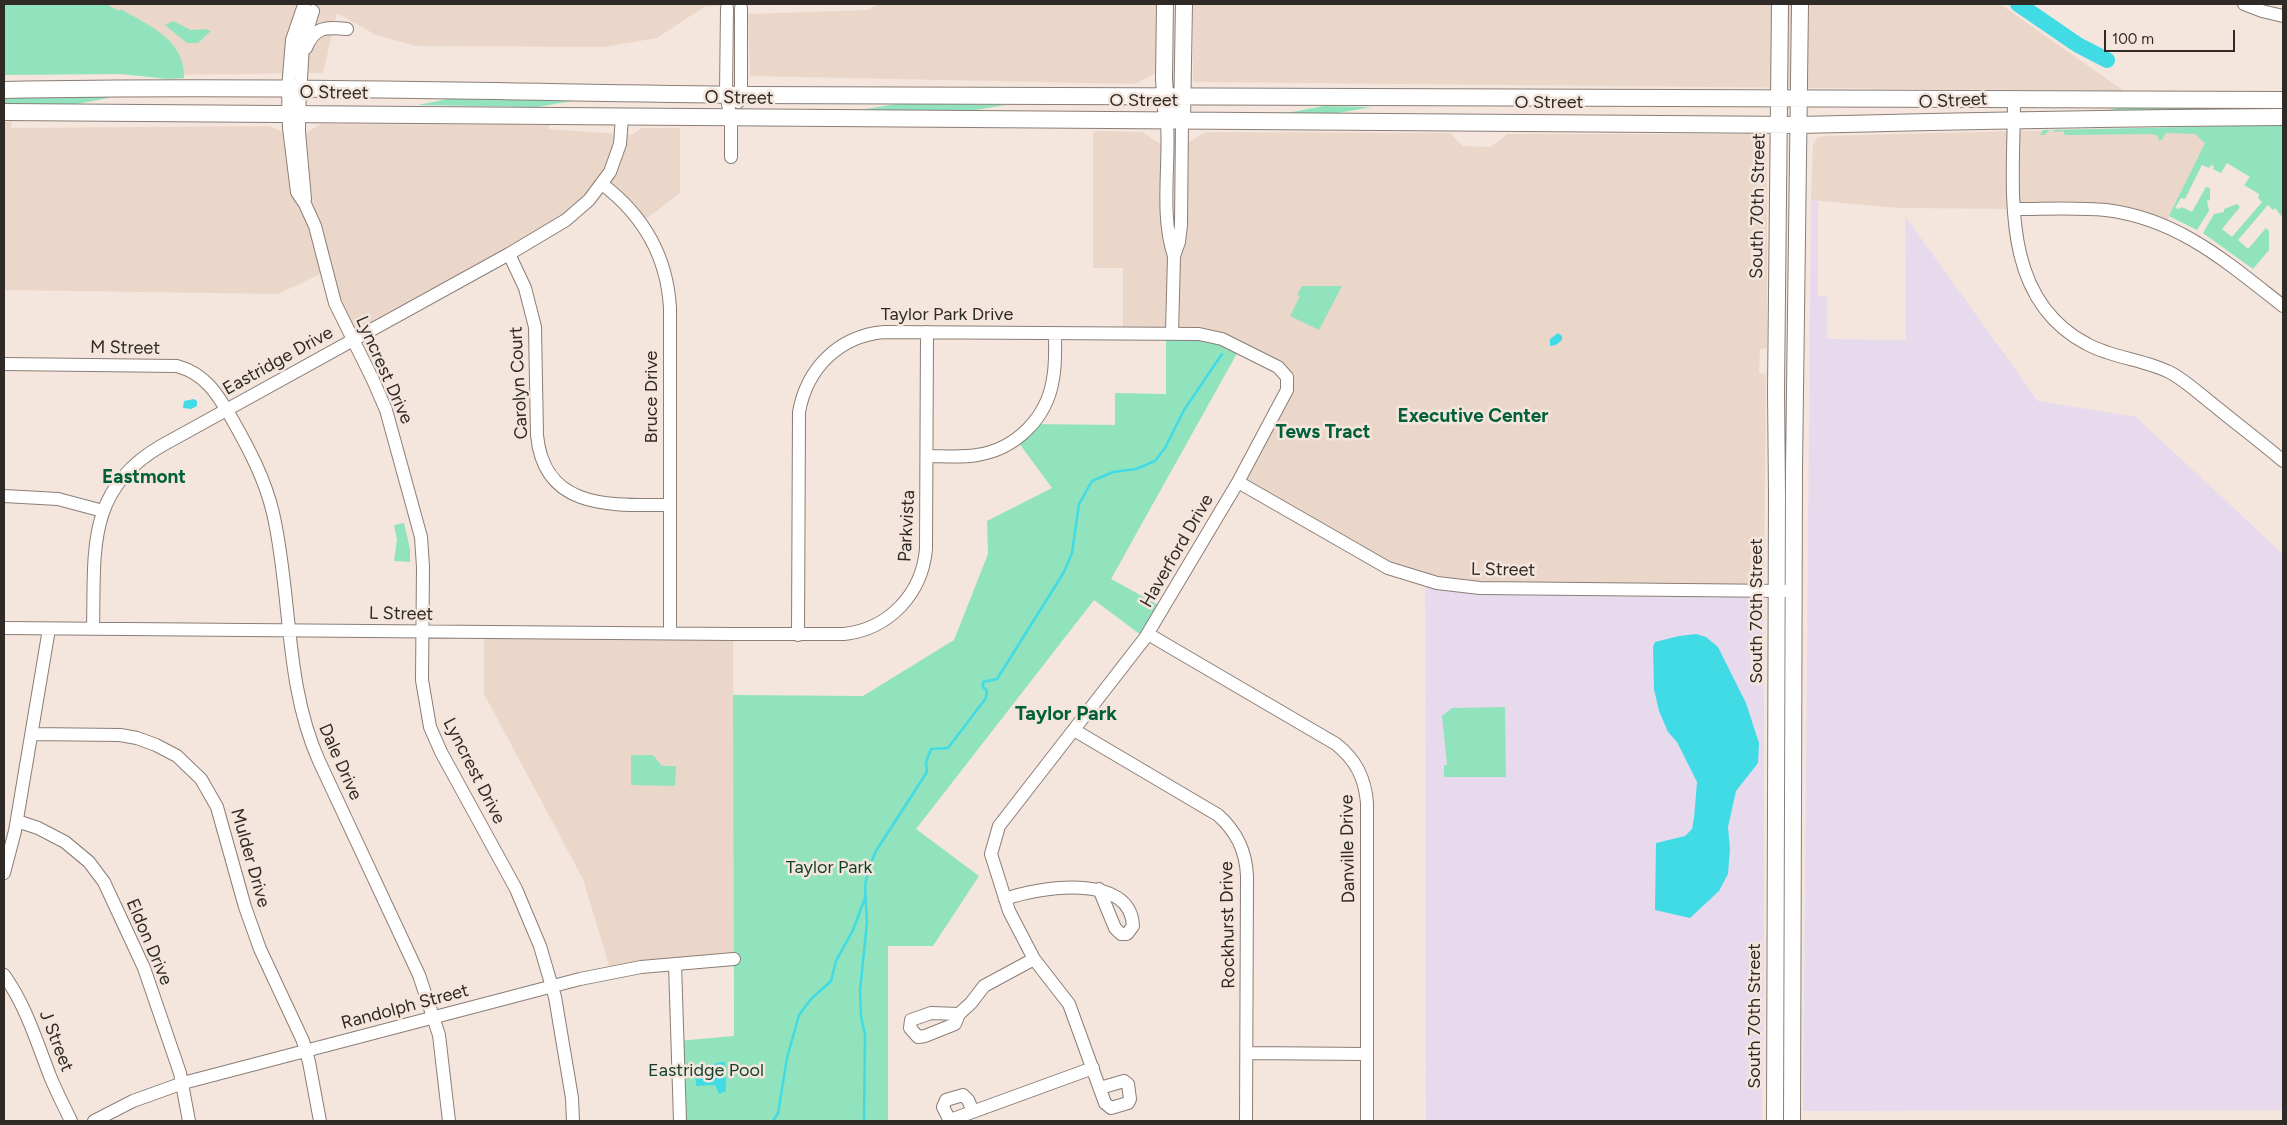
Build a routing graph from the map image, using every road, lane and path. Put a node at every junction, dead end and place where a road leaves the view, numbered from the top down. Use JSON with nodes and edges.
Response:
{"nodes":[{"id":1,"x":1165,"y":4,"type":"edge"},
{"id":2,"x":1184,"y":4,"type":"edge"},
{"id":3,"x":1780,"y":4,"type":"edge"},
{"id":4,"x":1800,"y":4,"type":"edge"},
{"id":5,"x":2244,"y":4,"type":"edge"},
{"id":6,"x":727,"y":8,"type":"dead end"},
{"id":7,"x":741,"y":8,"type":"dead end"},
{"id":8,"x":2283,"y":16,"type":"edge"},
{"id":9,"x":347,"y":29,"type":"dead end"},
{"id":10,"x":304,"y":53,"type":"junction"},
{"id":11,"x":294,"y":89,"type":"junction"},
{"id":12,"x":4,"y":90,"type":"edge"},
{"id":13,"x":734,"y":94,"type":"junction"},
{"id":14,"x":1166,"y":97,"type":"junction"},
{"id":15,"x":1183,"y":97,"type":"junction"},
{"id":16,"x":1779,"y":100,"type":"junction"},
{"id":17,"x":1799,"y":100,"type":"junction"},
{"id":18,"x":2283,"y":100,"type":"edge"},
{"id":19,"x":2014,"y":101,"type":"junction"},
{"id":20,"x":4,"y":112,"type":"edge"},
{"id":21,"x":294,"y":113,"type":"junction"},
{"id":22,"x":622,"y":117,"type":"junction"},
{"id":23,"x":2283,"y":117,"type":"edge"},
{"id":24,"x":731,"y":118,"type":"junction"},
{"id":25,"x":2014,"y":119,"type":"junction"},
{"id":26,"x":1175,"y":121,"type":"junction"},
{"id":27,"x":1779,"y":124,"type":"junction"},
{"id":28,"x":1799,"y":125,"type":"junction"},
{"id":29,"x":731,"y":157,"type":"dead end"},
{"id":30,"x":602,"y":184,"type":"junction"},
{"id":31,"x":2014,"y":209,"type":"junction"},
{"id":32,"x":508,"y":254,"type":"junction"},
{"id":33,"x":2283,"y":306,"type":"edge"},
{"id":34,"x":927,"y":332,"type":"junction"},
{"id":35,"x":1055,"y":333,"type":"junction"},
{"id":36,"x":1172,"y":334,"type":"junction"},
{"id":37,"x":353,"y":339,"type":"junction"},
{"id":38,"x":4,"y":364,"type":"edge"},
{"id":39,"x":1287,"y":377,"type":"joint"},
{"id":40,"x":226,"y":410,"type":"junction"},
{"id":41,"x":927,"y":456,"type":"junction"},
{"id":42,"x":2283,"y":461,"type":"edge"},
{"id":43,"x":1238,"y":482,"type":"junction"},
{"id":44,"x":4,"y":496,"type":"edge"},
{"id":45,"x":670,"y":505,"type":"junction"},
{"id":46,"x":103,"y":511,"type":"junction"},
{"id":47,"x":1785,"y":591,"type":"junction"},
{"id":48,"x":4,"y":628,"type":"edge"},
{"id":49,"x":49,"y":629,"type":"junction"},
{"id":50,"x":93,"y":629,"type":"junction"},
{"id":51,"x":289,"y":631,"type":"junction"},
{"id":52,"x":422,"y":632,"type":"junction"},
{"id":53,"x":670,"y":633,"type":"junction"},
{"id":54,"x":798,"y":634,"type":"junction"},
{"id":55,"x":1148,"y":634,"type":"junction"},
{"id":56,"x":1074,"y":730,"type":"junction"},
{"id":57,"x":32,"y":734,"type":"junction"},
{"id":58,"x":17,"y":821,"type":"junction"},
{"id":59,"x":4,"y":873,"type":"edge"},
{"id":60,"x":1099,"y":890,"type":"dead end"},
{"id":61,"x":1005,"y":899,"type":"junction"},
{"id":62,"x":734,"y":959,"type":"dead end"},
{"id":63,"x":1034,"y":959,"type":"junction"},
{"id":64,"x":675,"y":964,"type":"junction"},
{"id":65,"x":4,"y":975,"type":"edge"},
{"id":66,"x":552,"y":986,"type":"junction"},
{"id":67,"x":959,"y":1014,"type":"dead end"},
{"id":68,"x":433,"y":1018,"type":"junction"},
{"id":69,"x":306,"y":1051,"type":"junction"},
{"id":70,"x":1247,"y":1053,"type":"junction"},
{"id":71,"x":1367,"y":1054,"type":"junction"},
{"id":72,"x":1093,"y":1068,"type":"junction"},
{"id":73,"x":183,"y":1083,"type":"junction"},
{"id":74,"x":1100,"y":1088,"type":"dead end"},
{"id":75,"x":974,"y":1111,"type":"dead end"},
{"id":76,"x":71,"y":1121,"type":"edge"},
{"id":77,"x":94,"y":1121,"type":"edge"},
{"id":78,"x":189,"y":1121,"type":"edge"},
{"id":79,"x":320,"y":1121,"type":"edge"},
{"id":80,"x":449,"y":1121,"type":"edge"},
{"id":81,"x":573,"y":1121,"type":"edge"},
{"id":82,"x":680,"y":1121,"type":"edge"},
{"id":83,"x":1246,"y":1121,"type":"edge"},
{"id":84,"x":1366,"y":1121,"type":"edge"},
{"id":85,"x":1775,"y":1121,"type":"edge"},
{"id":86,"x":1792,"y":1121,"type":"edge"}],
"edges":[{"from":1,"to":14,"type":"main road"},
{"from":2,"to":15,"type":"main road"},
{"from":3,"to":16,"type":"main road","name":"South 70th Street"},
{"from":4,"to":17,"type":"main road","name":"South 70th Street"},
{"from":5,"to":8,"type":"street"},
{"from":6,"to":13,"type":"street"},
{"from":7,"to":13,"type":"street"},
{"from":9,"to":10,"type":"street"},
{"from":10,"to":11,"type":"street","name":"Lyncrest Drive"},
{"from":10,"to":11,"type":"street","name":"Lyncrest Drive"},
{"from":11,"to":12,"type":"main road","name":"O Street"},
{"from":11,"to":13,"type":"main road","name":"O Street"},
{"from":11,"to":21,"type":"street","name":"Lyncrest Drive"},
{"from":13,"to":14,"type":"main road","name":"O Street"},
{"from":13,"to":24,"type":"street"},
{"from":14,"to":15,"type":"main road","name":"O Street"},
{"from":14,"to":26,"type":"main road"},
{"from":15,"to":16,"type":"main road","name":"O Street"},
{"from":15,"to":26,"type":"main road"},
{"from":16,"to":17,"type":"main road","name":"O Street"},
{"from":16,"to":27,"type":"main road","name":"South 70th Street"},
{"from":17,"to":19,"type":"main road","name":"O Street"},
{"from":17,"to":28,"type":"main road","name":"South 70th Street"},
{"from":18,"to":19,"type":"main road","name":"O Street"},
{"from":19,"to":25,"type":"street"},
{"from":20,"to":21,"type":"main road","name":"O Street"},
{"from":21,"to":22,"type":"main road","name":"O Street"},
{"from":21,"to":37,"type":"street","name":"Lyncrest Drive"},
{"from":22,"to":24,"type":"main road","name":"O Street"},
{"from":22,"to":30,"type":"street","name":"Eastridge Drive"},
{"from":23,"to":25,"type":"main road","name":"O Street"},
{"from":24,"to":26,"type":"main road","name":"O Street"},
{"from":24,"to":29,"type":"street"},
{"from":25,"to":28,"type":"main road","name":"O Street"},
{"from":25,"to":31,"type":"street"},
{"from":26,"to":27,"type":"main road","name":"O Street"},
{"from":26,"to":36,"type":"street"},
{"from":27,"to":28,"type":"main road","name":"O Street"},
{"from":27,"to":47,"type":"main road","name":"South 70th Street"},
{"from":28,"to":47,"type":"main road","name":"South 70th Street"},
{"from":30,"to":32,"type":"street","name":"Eastridge Drive"},
{"from":30,"to":45,"type":"street","name":"Bruce Drive"},
{"from":31,"to":33,"type":"street"},
{"from":31,"to":42,"type":"street"},
{"from":32,"to":37,"type":"street","name":"Eastridge Drive"},
{"from":32,"to":45,"type":"street","name":"Carolyn Court"},
{"from":34,"to":35,"type":"street","name":"Taylor Park Drive"},
{"from":34,"to":41,"type":"street","name":"Parkvista"},
{"from":34,"to":54,"type":"street","name":"Taylor Park Drive"},
{"from":35,"to":36,"type":"street","name":"Taylor Park Drive"},
{"from":35,"to":41,"type":"street"},
{"from":36,"to":39,"type":"street","name":"Taylor Park Drive"},
{"from":37,"to":40,"type":"street","name":"Eastridge Drive"},
{"from":37,"to":52,"type":"street","name":"Lyncrest Drive"},
{"from":38,"to":40,"type":"street","name":"M Street"},
{"from":39,"to":43,"type":"street","name":"Haverford Drive"},
{"from":40,"to":46,"type":"street","name":"Eastridge Drive"},
{"from":40,"to":51,"type":"street","name":"Dale Drive"},
{"from":41,"to":54,"type":"street","name":"Parkvista"},
{"from":43,"to":47,"type":"street","name":"L Street"},
{"from":43,"to":55,"type":"street","name":"Haverford Drive"},
{"from":44,"to":46,"type":"street"},
{"from":45,"to":53,"type":"street","name":"Bruce Drive"},
{"from":46,"to":50,"type":"street","name":"Eastridge Drive"},
{"from":47,"to":85,"type":"main road","name":"South 70th Street"},
{"from":47,"to":86,"type":"main road","name":"South 70th Street"},
{"from":48,"to":49,"type":"street","name":"L Street"},
{"from":49,"to":50,"type":"street","name":"L Street"},
{"from":49,"to":57,"type":"street"},
{"from":50,"to":51,"type":"street","name":"L Street"},
{"from":51,"to":52,"type":"street","name":"L Street"},
{"from":51,"to":68,"type":"street","name":"Dale Drive"},
{"from":52,"to":53,"type":"street","name":"L Street"},
{"from":52,"to":66,"type":"street","name":"Lyncrest Drive"},
{"from":53,"to":54,"type":"street","name":"L Street"},
{"from":55,"to":56,"type":"street","name":"Haverford Drive"},
{"from":55,"to":71,"type":"street","name":"Danville Drive"},
{"from":56,"to":61,"type":"street","name":"Haverford Drive"},
{"from":56,"to":70,"type":"street","name":"Rockhurst Drive"},
{"from":57,"to":58,"type":"street"},
{"from":57,"to":69,"type":"street","name":"Mulder Drive"},
{"from":58,"to":59,"type":"street"},
{"from":58,"to":73,"type":"street","name":"Eldon Drive"},
{"from":60,"to":61,"type":"street"},
{"from":61,"to":63,"type":"street"},
{"from":62,"to":64,"type":"street","name":"Randolph Street"},
{"from":63,"to":67,"type":"street"},
{"from":63,"to":72,"type":"street"},
{"from":64,"to":66,"type":"street","name":"Randolph Street"},
{"from":64,"to":82,"type":"street"},
{"from":65,"to":76,"type":"street","name":"J Street"},
{"from":66,"to":68,"type":"street","name":"Randolph Street"},
{"from":66,"to":81,"type":"street","name":"Lyncrest Drive"},
{"from":68,"to":69,"type":"street","name":"Randolph Street"},
{"from":68,"to":80,"type":"street","name":"Dale Drive"},
{"from":69,"to":73,"type":"street","name":"Randolph Street"},
{"from":69,"to":79,"type":"street","name":"Mulder Drive"},
{"from":70,"to":71,"type":"street"},
{"from":70,"to":83,"type":"street","name":"Rockhurst Drive"},
{"from":71,"to":84,"type":"street","name":"Danville Drive"},
{"from":72,"to":74,"type":"street"},
{"from":72,"to":75,"type":"street"},
{"from":73,"to":77,"type":"street","name":"Randolph Street"},
{"from":73,"to":78,"type":"street","name":"Eldon Drive"}]}
